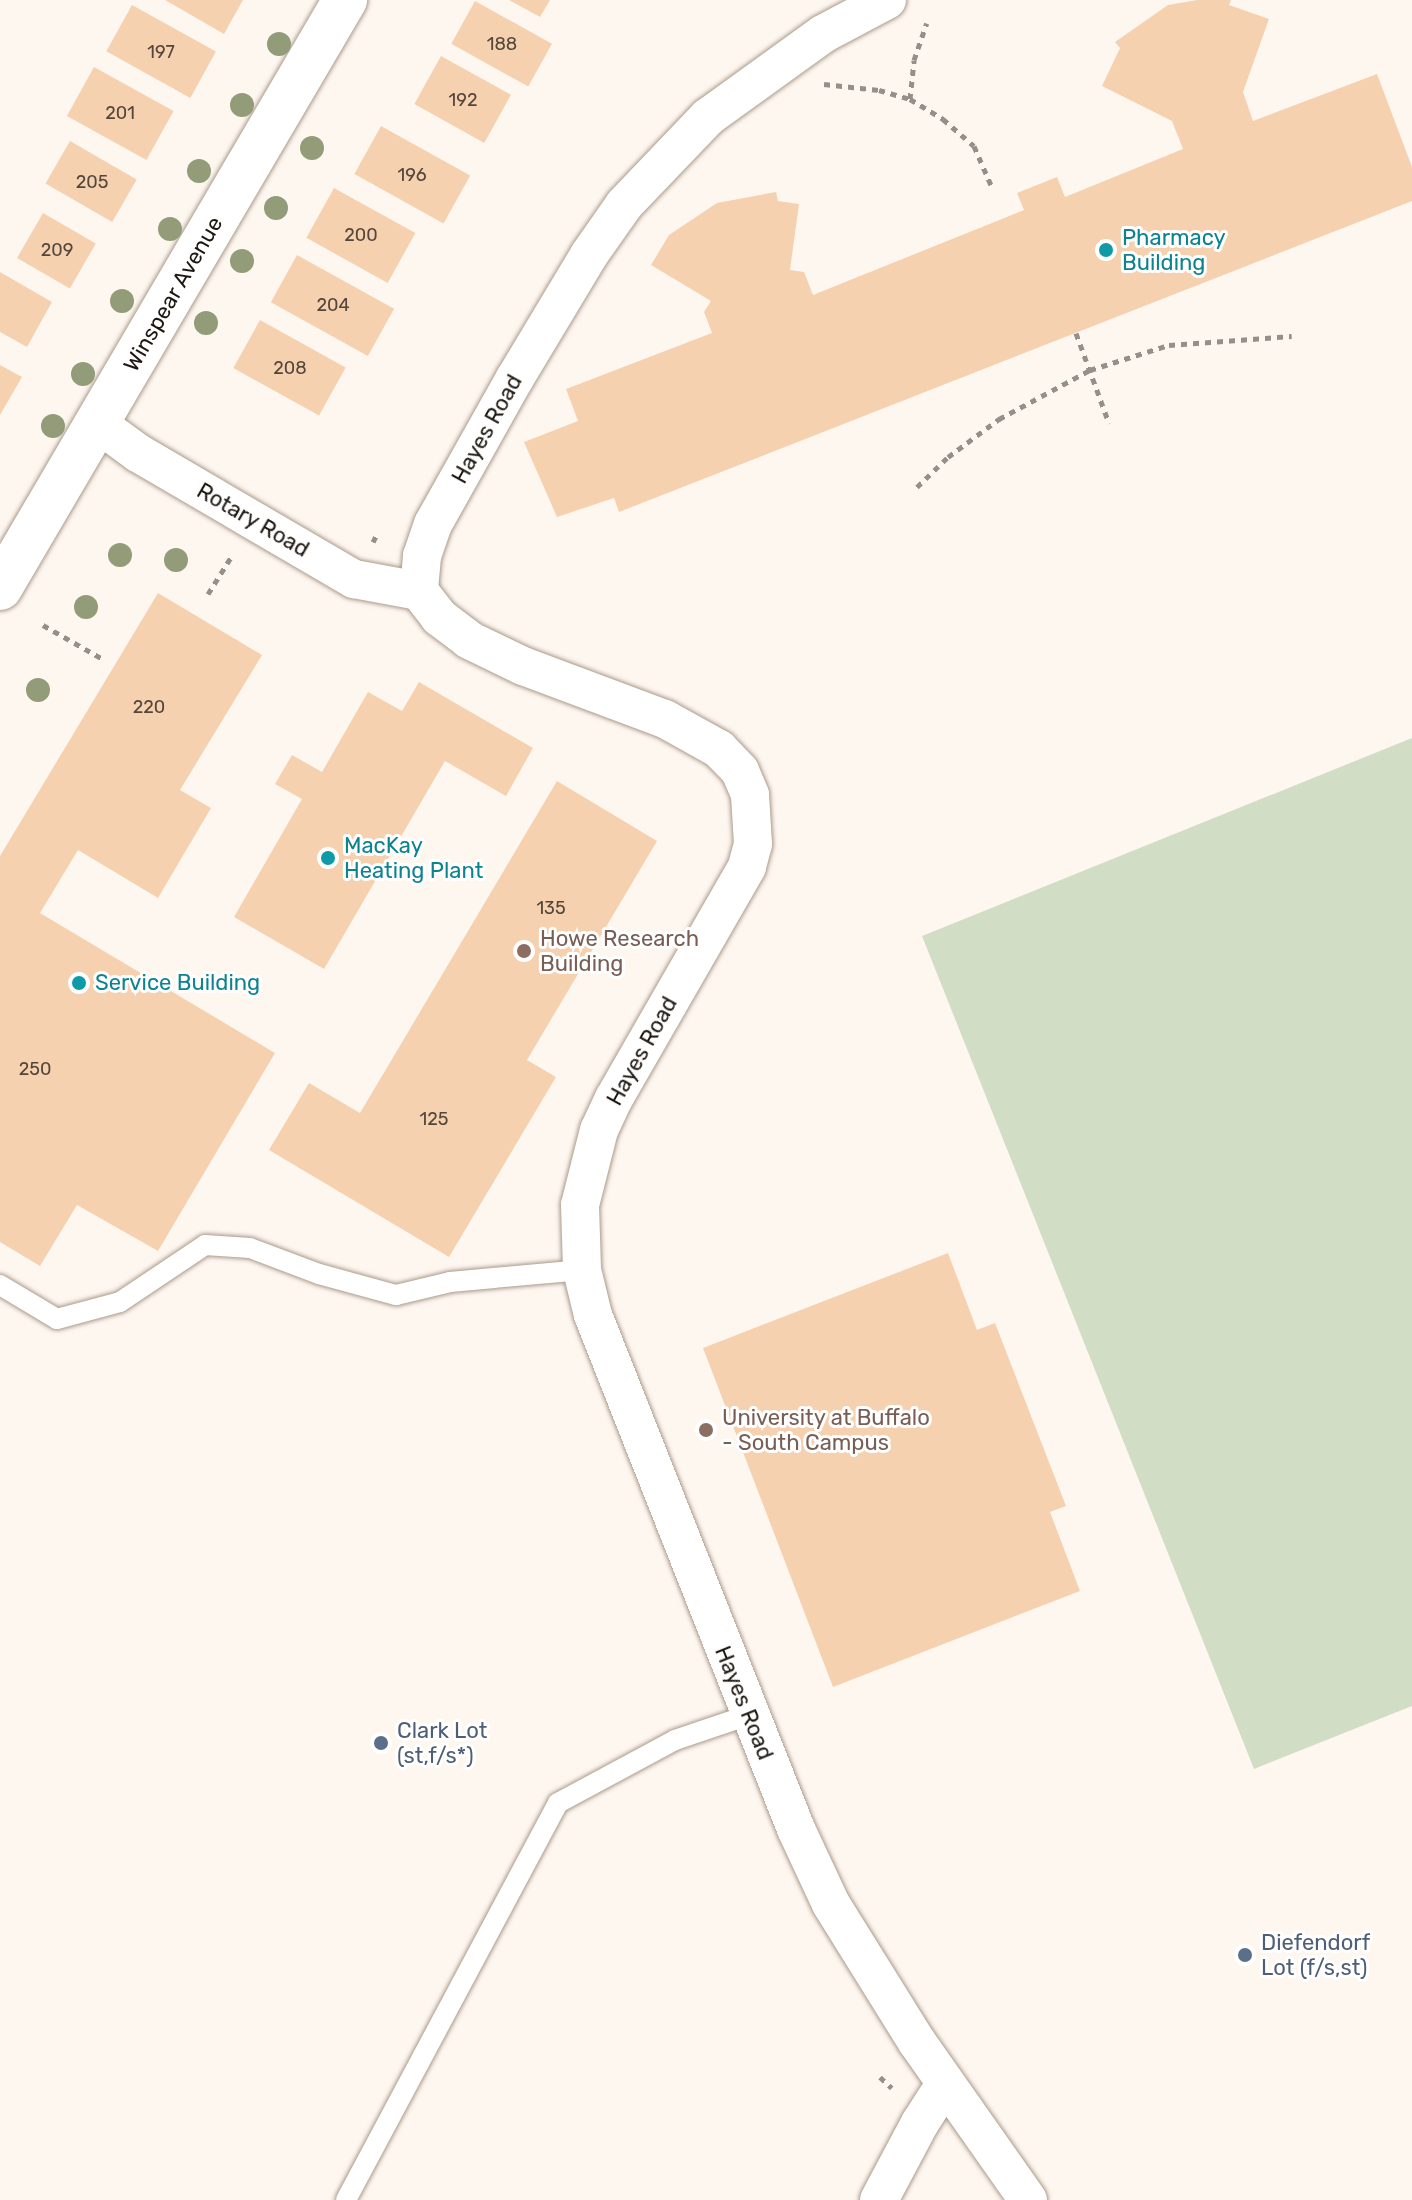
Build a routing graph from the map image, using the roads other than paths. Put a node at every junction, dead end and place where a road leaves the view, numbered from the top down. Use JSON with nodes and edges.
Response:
{"nodes":[{"id":1,"x":345,"y":0,"type":"edge"},
{"id":2,"x":887,"y":0,"type":"edge"},
{"id":3,"x":97,"y":423,"type":"junction"},
{"id":4,"x":0,"y":588,"type":"edge"},
{"id":5,"x":419,"y":591,"type":"junction"},
{"id":6,"x":582,"y":1270,"type":"junction"},
{"id":7,"x":0,"y":1285,"type":"edge"},
{"id":8,"x":749,"y":1715,"type":"junction"},
{"id":9,"x":945,"y":2084,"type":"junction"},
{"id":10,"x":346,"y":2200,"type":"edge"},
{"id":11,"x":879,"y":2200,"type":"edge"},
{"id":12,"x":1028,"y":2200,"type":"edge"}],
"edges":[{"from":1,"to":3,"type":"street","name":"Winspear Avenue"},
{"from":2,"to":5,"type":"street","name":"Hayes Road"},
{"from":3,"to":4,"type":"street","name":"Winspear Avenue"},
{"from":3,"to":5,"type":"street","name":"Rotary Road"},
{"from":5,"to":6,"type":"street","name":"Hayes Road"},
{"from":6,"to":7,"type":"lane"},
{"from":6,"to":8,"type":"street","name":"Hayes Road"},
{"from":8,"to":9,"type":"street","name":"Hayes Road"},
{"from":8,"to":10,"type":"lane"},
{"from":9,"to":11,"type":"street"},
{"from":9,"to":12,"type":"street","name":"Hayes Road"}]}
